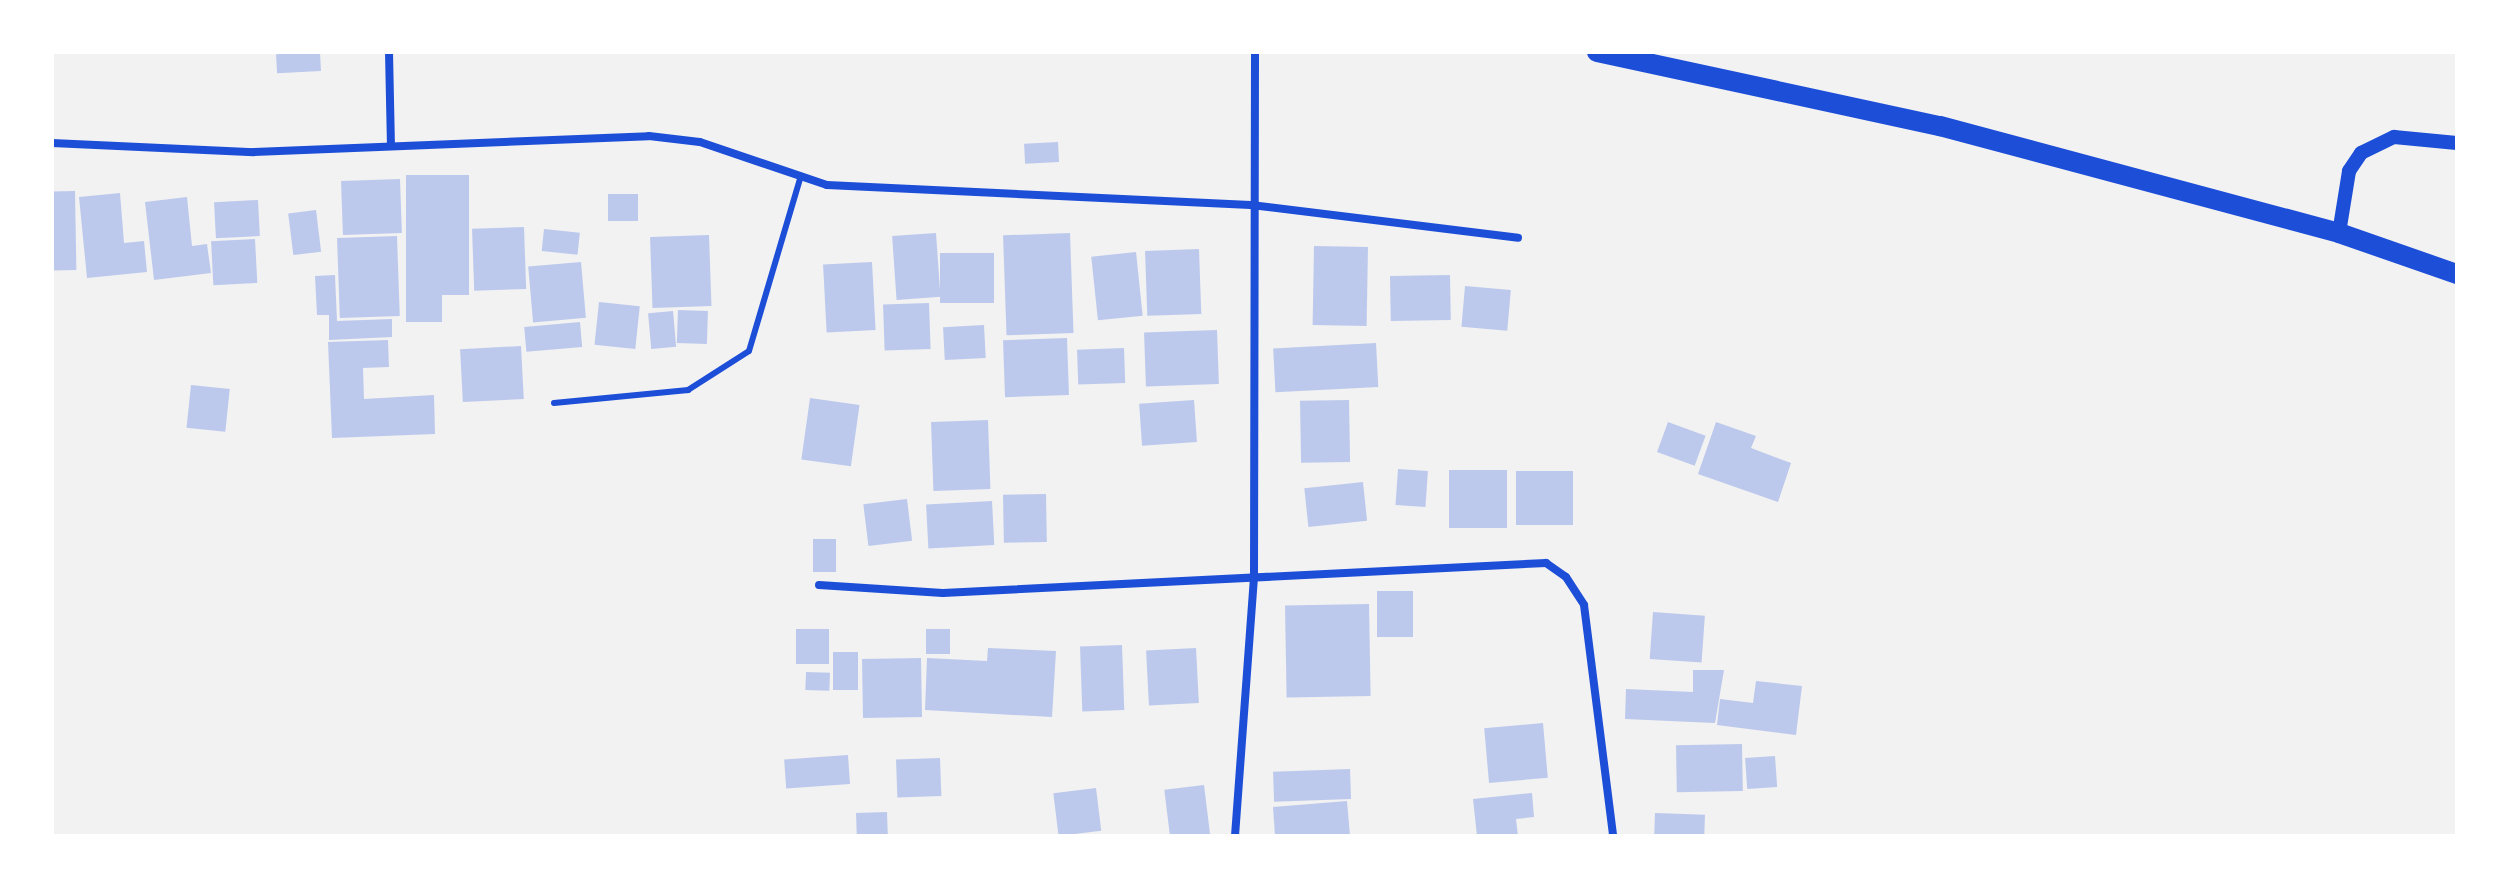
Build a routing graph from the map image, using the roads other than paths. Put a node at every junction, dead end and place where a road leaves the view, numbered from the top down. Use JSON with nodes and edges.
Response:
{"nodes":[{"id":1,"x":389,"y":52,"type":"edge"},
{"id":2,"x":1255,"y":52,"type":"edge"},
{"id":3,"x":1597,"y":52,"type":"edge"},
{"id":4,"x":52,"y":143,"type":"edge"},
{"id":5,"x":2457,"y":143,"type":"edge"},
{"id":6,"x":391,"y":144,"type":"junction"},
{"id":7,"x":801,"y":176,"type":"junction"},
{"id":8,"x":1251,"y":205,"type":"junction"},
{"id":9,"x":2339,"y":233,"type":"junction"},
{"id":10,"x":1518,"y":238,"type":"dead end"},
{"id":11,"x":2457,"y":274,"type":"edge"},
{"id":12,"x":554,"y":403,"type":"dead end"},
{"id":13,"x":1254,"y":577,"type":"junction"},
{"id":14,"x":819,"y":585,"type":"dead end"},
{"id":15,"x":1235,"y":836,"type":"edge"},
{"id":16,"x":1613,"y":836,"type":"edge"}],
"edges":[{"from":1,"to":6,"type":"street"},
{"from":2,"to":8,"type":"street"},
{"from":3,"to":9,"type":"main road"},
{"from":4,"to":6,"type":"street"},
{"from":5,"to":9,"type":"street"},
{"from":6,"to":7,"type":"street"},
{"from":7,"to":8,"type":"street"},
{"from":7,"to":12,"type":"lane"},
{"from":8,"to":10,"type":"street"},
{"from":8,"to":13,"type":"street"},
{"from":9,"to":11,"type":"main road"},
{"from":13,"to":14,"type":"street"},
{"from":13,"to":15,"type":"street"},
{"from":13,"to":16,"type":"street"}]}
